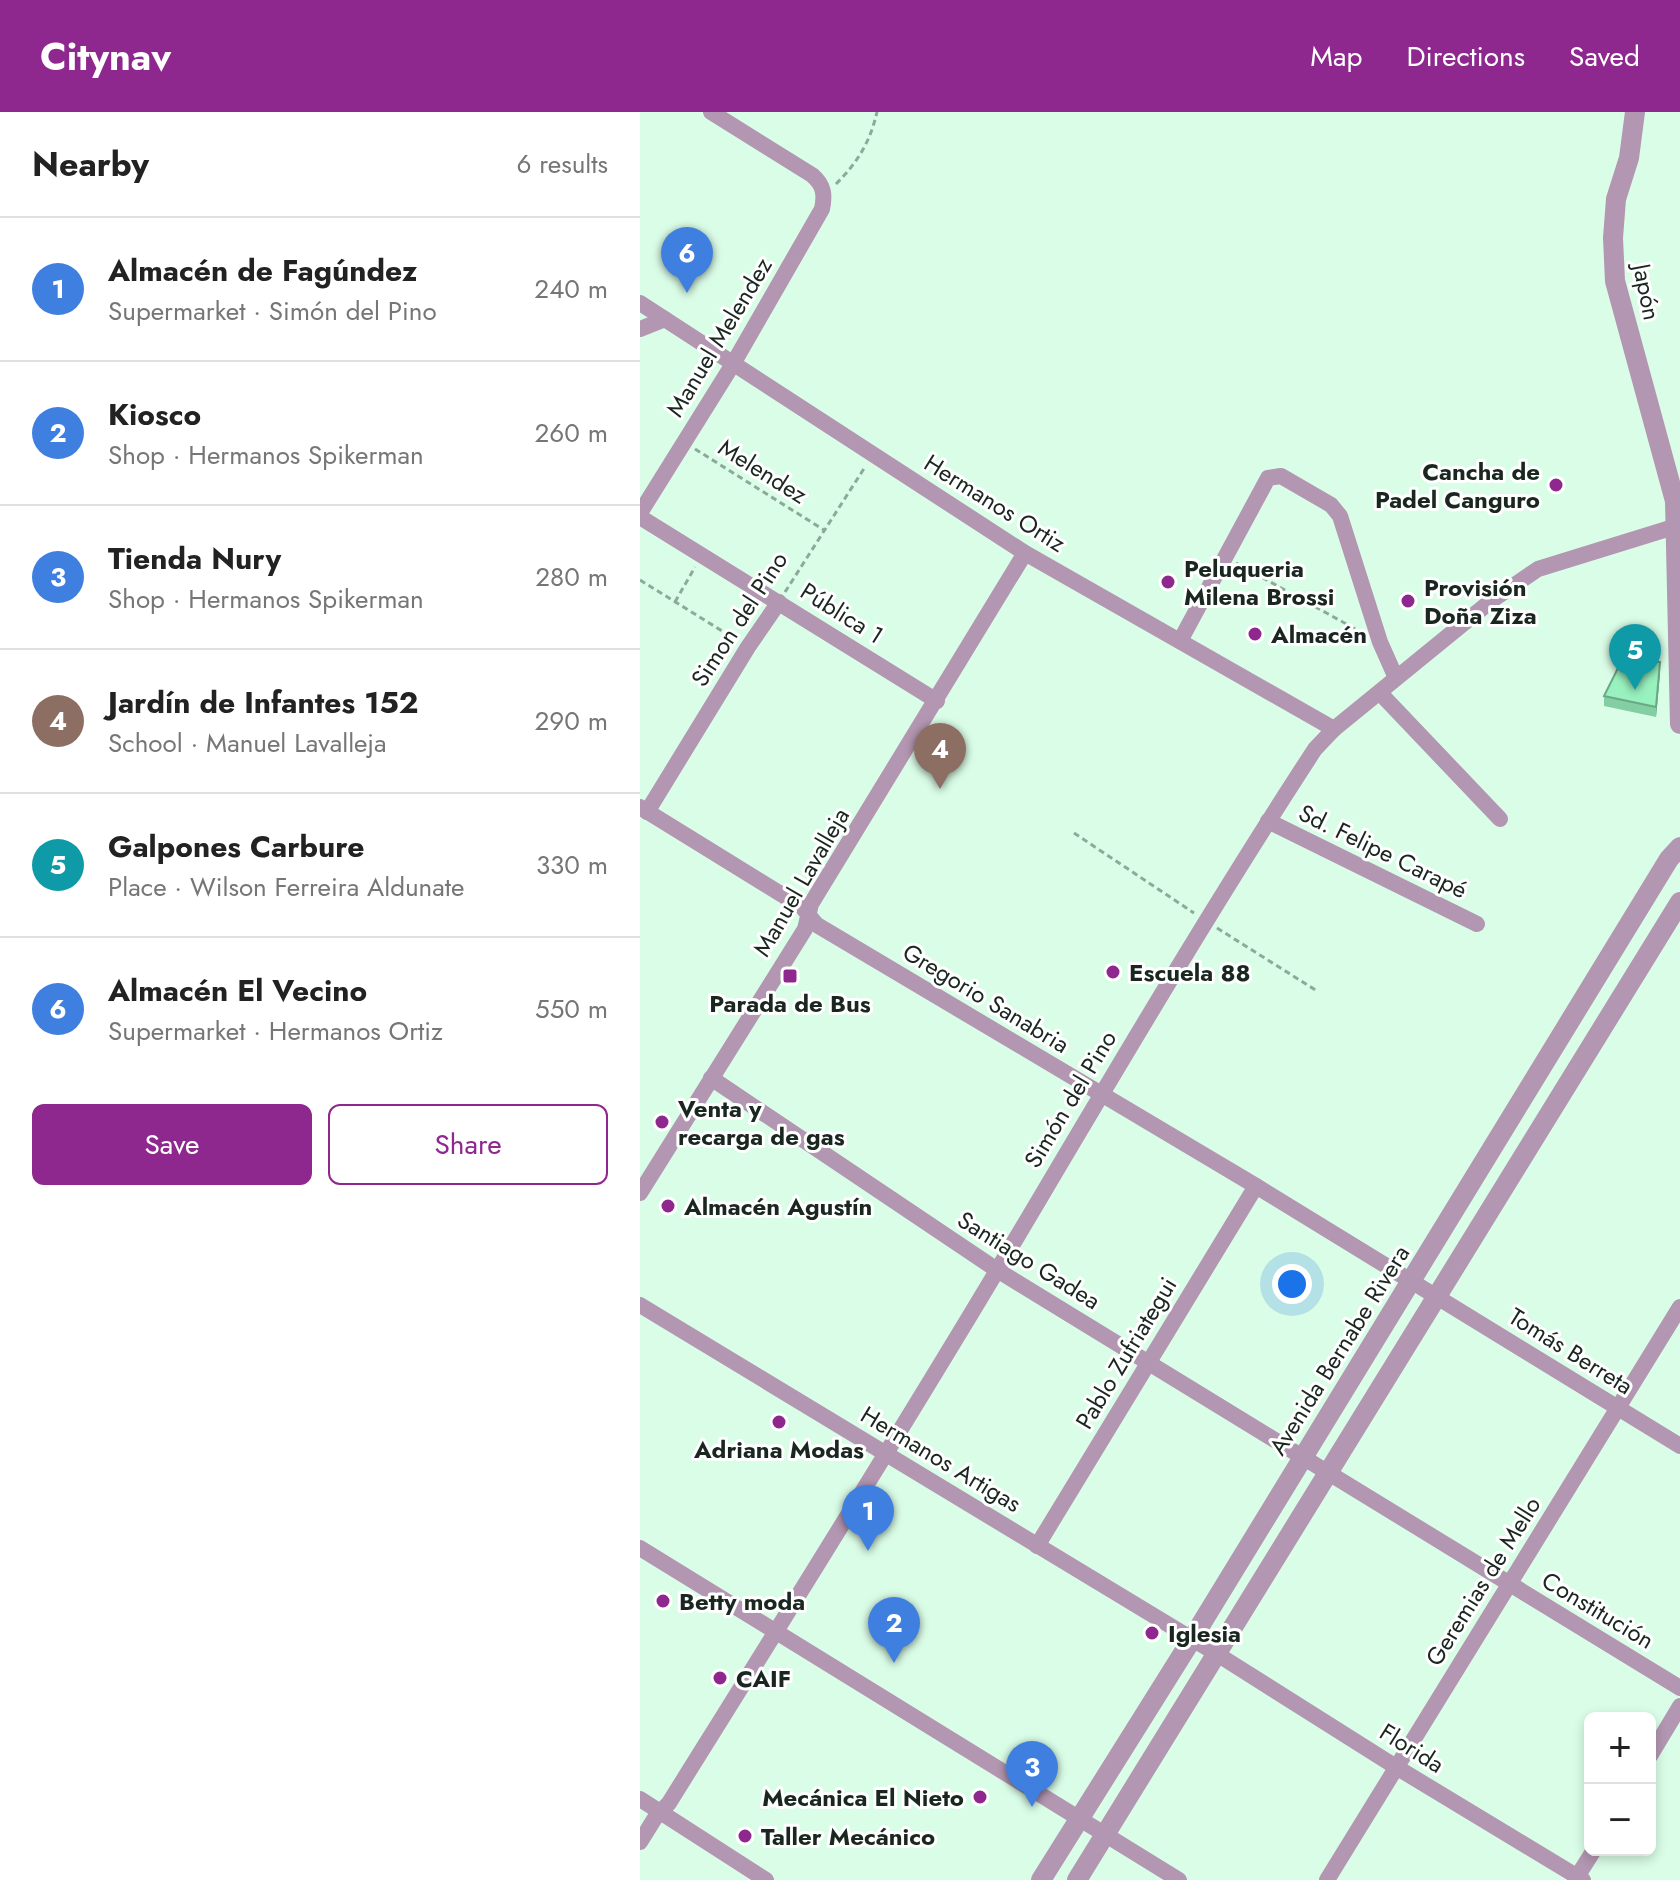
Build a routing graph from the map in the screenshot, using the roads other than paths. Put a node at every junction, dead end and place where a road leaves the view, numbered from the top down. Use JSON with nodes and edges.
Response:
{"nodes":[{"id":1,"x":711,"y":112,"type":"edge"},
{"id":2,"x":1635,"y":112,"type":"edge"},
{"id":3,"x":640,"y":303,"type":"edge"},
{"id":4,"x":665,"y":319,"type":"junction"},
{"id":5,"x":640,"y":329,"type":"edge"},
{"id":6,"x":733,"y":364,"type":"junction"},
{"id":7,"x":640,"y":515,"type":"edge"},
{"id":8,"x":1678,"y":525,"type":"edge"},
{"id":9,"x":1025,"y":553,"type":"junction"},
{"id":10,"x":779,"y":602,"type":"junction"},
{"id":11,"x":1180,"y":641,"type":"junction"},
{"id":12,"x":1396,"y":678,"type":"junction"},
{"id":13,"x":1380,"y":693,"type":"junction"},
{"id":14,"x":937,"y":701,"type":"junction"},
{"id":15,"x":1680,"y":724,"type":"edge"},
{"id":16,"x":1334,"y":729,"type":"junction"},
{"id":17,"x":644,"y":810,"type":"edge"},
{"id":18,"x":1500,"y":819,"type":"dead end"},
{"id":19,"x":1268,"y":821,"type":"junction"},
{"id":20,"x":1680,"y":847,"type":"edge"},
{"id":21,"x":1680,"y":902,"type":"edge"},
{"id":22,"x":809,"y":914,"type":"junction"},
{"id":23,"x":1477,"y":924,"type":"dead end"},
{"id":24,"x":711,"y":1078,"type":"junction"},
{"id":25,"x":1100,"y":1094,"type":"junction"},
{"id":26,"x":1256,"y":1186,"type":"junction"},
{"id":27,"x":640,"y":1193,"type":"edge"},
{"id":28,"x":997,"y":1270,"type":"junction"},
{"id":29,"x":1412,"y":1281,"type":"junction"},
{"id":30,"x":1436,"y":1296,"type":"junction"},
{"id":31,"x":640,"y":1305,"type":"edge"},
{"id":32,"x":1680,"y":1307,"type":"edge"},
{"id":33,"x":1150,"y":1362,"type":"junction"},
{"id":34,"x":1618,"y":1408,"type":"junction"},
{"id":35,"x":1680,"y":1446,"type":"edge"},
{"id":36,"x":884,"y":1453,"type":"junction"},
{"id":37,"x":1302,"y":1457,"type":"junction"},
{"id":38,"x":1327,"y":1473,"type":"junction"},
{"id":39,"x":1037,"y":1546,"type":"junction"},
{"id":40,"x":640,"y":1548,"type":"edge"},
{"id":41,"x":1509,"y":1584,"type":"junction"},
{"id":42,"x":775,"y":1632,"type":"junction"},
{"id":43,"x":1192,"y":1639,"type":"junction"},
{"id":44,"x":1217,"y":1654,"type":"junction"},
{"id":45,"x":1680,"y":1688,"type":"edge"},
{"id":46,"x":1680,"y":1706,"type":"edge"},
{"id":47,"x":1656,"y":1746,"type":"edge"},
{"id":48,"x":1396,"y":1767,"type":"junction"},
{"id":49,"x":640,"y":1799,"type":"edge"},
{"id":50,"x":661,"y":1812,"type":"junction"},
{"id":51,"x":1079,"y":1819,"type":"junction"},
{"id":52,"x":1104,"y":1834,"type":"junction"},
{"id":53,"x":640,"y":1842,"type":"edge"},
{"id":54,"x":1591,"y":1856,"type":"edge"},
{"id":55,"x":1579,"y":1879,"type":"edge"},
{"id":56,"x":766,"y":1880,"type":"edge"},
{"id":57,"x":1041,"y":1880,"type":"edge"},
{"id":58,"x":1077,"y":1880,"type":"edge"},
{"id":59,"x":1179,"y":1880,"type":"edge"},
{"id":60,"x":1327,"y":1880,"type":"edge"}],
"edges":[{"from":1,"to":6,"type":"street","name":"Manuel Melendez"},
{"from":2,"to":8,"type":"street","name":"Japón"},
{"from":3,"to":4,"type":"street","name":"Hermanos Ortiz"},
{"from":4,"to":5,"type":"street"},
{"from":4,"to":6,"type":"street","name":"Hermanos Ortiz"},
{"from":6,"to":7,"type":"street","name":"Manuel Melendez"},
{"from":6,"to":9,"type":"street","name":"Hermanos Ortiz"},
{"from":7,"to":10,"type":"street","name":"Pública 1"},
{"from":8,"to":12,"type":"street","name":"Simón del Pino"},
{"from":8,"to":15,"type":"street","name":"Japón"},
{"from":9,"to":11,"type":"street","name":"Hermanos Ortiz"},
{"from":9,"to":14,"type":"street","name":"Manuel Lavalleja"},
{"from":10,"to":14,"type":"street","name":"Pública 1"},
{"from":10,"to":17,"type":"street","name":"Simon del Pino"},
{"from":11,"to":12,"type":"street"},
{"from":11,"to":16,"type":"street","name":"Hermanos Ortiz"},
{"from":12,"to":13,"type":"street","name":"Simón del Pino"},
{"from":13,"to":16,"type":"street","name":"Simón del Pino"},
{"from":13,"to":18,"type":"street"},
{"from":14,"to":22,"type":"street","name":"Manuel Lavalleja"},
{"from":16,"to":19,"type":"street","name":"Simón del Pino"},
{"from":17,"to":22,"type":"street","name":"Gregorio Sanabria"},
{"from":19,"to":23,"type":"street","name":"Sd. Felipe Carapé"},
{"from":19,"to":25,"type":"street","name":"Simón del Pino"},
{"from":20,"to":29,"type":"street","name":"Avenida Bernabe Rivera"},
{"from":21,"to":30,"type":"street"},
{"from":22,"to":24,"type":"street","name":"Manuel Lavalleja"},
{"from":22,"to":25,"type":"street","name":"Gregorio Sanabria"},
{"from":24,"to":27,"type":"street","name":"Manuel Lavalleja"},
{"from":24,"to":28,"type":"street","name":"Santiago Gadea"},
{"from":25,"to":26,"type":"street","name":"Gregorio Sanabria"},
{"from":25,"to":28,"type":"street","name":"Simón del Pino"},
{"from":26,"to":29,"type":"street","name":"Gregorio Sanabria"},
{"from":26,"to":33,"type":"street","name":"Pablo Zufriategui"},
{"from":28,"to":33,"type":"street","name":"Santiago Gadea"},
{"from":28,"to":36,"type":"street","name":"Simón del Pino"},
{"from":29,"to":30,"type":"street","name":"Gregorio Sanabria"},
{"from":29,"to":37,"type":"street","name":"Avenida Bernabe Rivera"},
{"from":30,"to":34,"type":"street","name":"Tomás Berreta"},
{"from":30,"to":38,"type":"street"},
{"from":31,"to":36,"type":"street","name":"Hermanos Artigas"},
{"from":32,"to":34,"type":"street","name":"Geremias de Mello"},
{"from":33,"to":37,"type":"street","name":"Santiago Gadea"},
{"from":33,"to":39,"type":"street","name":"Pablo Zufriategui"},
{"from":34,"to":35,"type":"street","name":"Tomás Berreta"},
{"from":34,"to":41,"type":"street","name":"Geremias de Mello"},
{"from":36,"to":39,"type":"street","name":"Hermanos Artigas"},
{"from":36,"to":42,"type":"street","name":"Simón del Pino"},
{"from":37,"to":38,"type":"street","name":"Santiago Gadea"},
{"from":37,"to":43,"type":"street","name":"Avenida Bernabe Rivera"},
{"from":38,"to":41,"type":"street","name":"Constitución"},
{"from":38,"to":44,"type":"street"},
{"from":39,"to":43,"type":"street","name":"Hermanos Artigas"},
{"from":40,"to":42,"type":"street"},
{"from":41,"to":45,"type":"street","name":"Constitución"},
{"from":41,"to":48,"type":"street","name":"Geremias de Mello"},
{"from":42,"to":50,"type":"street","name":"Simón del Pino"},
{"from":42,"to":51,"type":"street"},
{"from":43,"to":44,"type":"street","name":"Hermanos Artigas"},
{"from":43,"to":51,"type":"street","name":"Avenida Bernabe Rivera"},
{"from":44,"to":48,"type":"street","name":"Florida"},
{"from":44,"to":52,"type":"street"},
{"from":46,"to":47,"type":"street"},
{"from":48,"to":55,"type":"street","name":"Florida"},
{"from":48,"to":60,"type":"street","name":"Geremias de Mello"},
{"from":49,"to":50,"type":"street"},
{"from":50,"to":53,"type":"street","name":"Simón del Pino"},
{"from":50,"to":56,"type":"street"},
{"from":51,"to":52,"type":"street"},
{"from":51,"to":57,"type":"street","name":"Avenida Bernabe Rivera"},
{"from":52,"to":58,"type":"street"},
{"from":52,"to":59,"type":"street"},
{"from":54,"to":55,"type":"street"}]}
